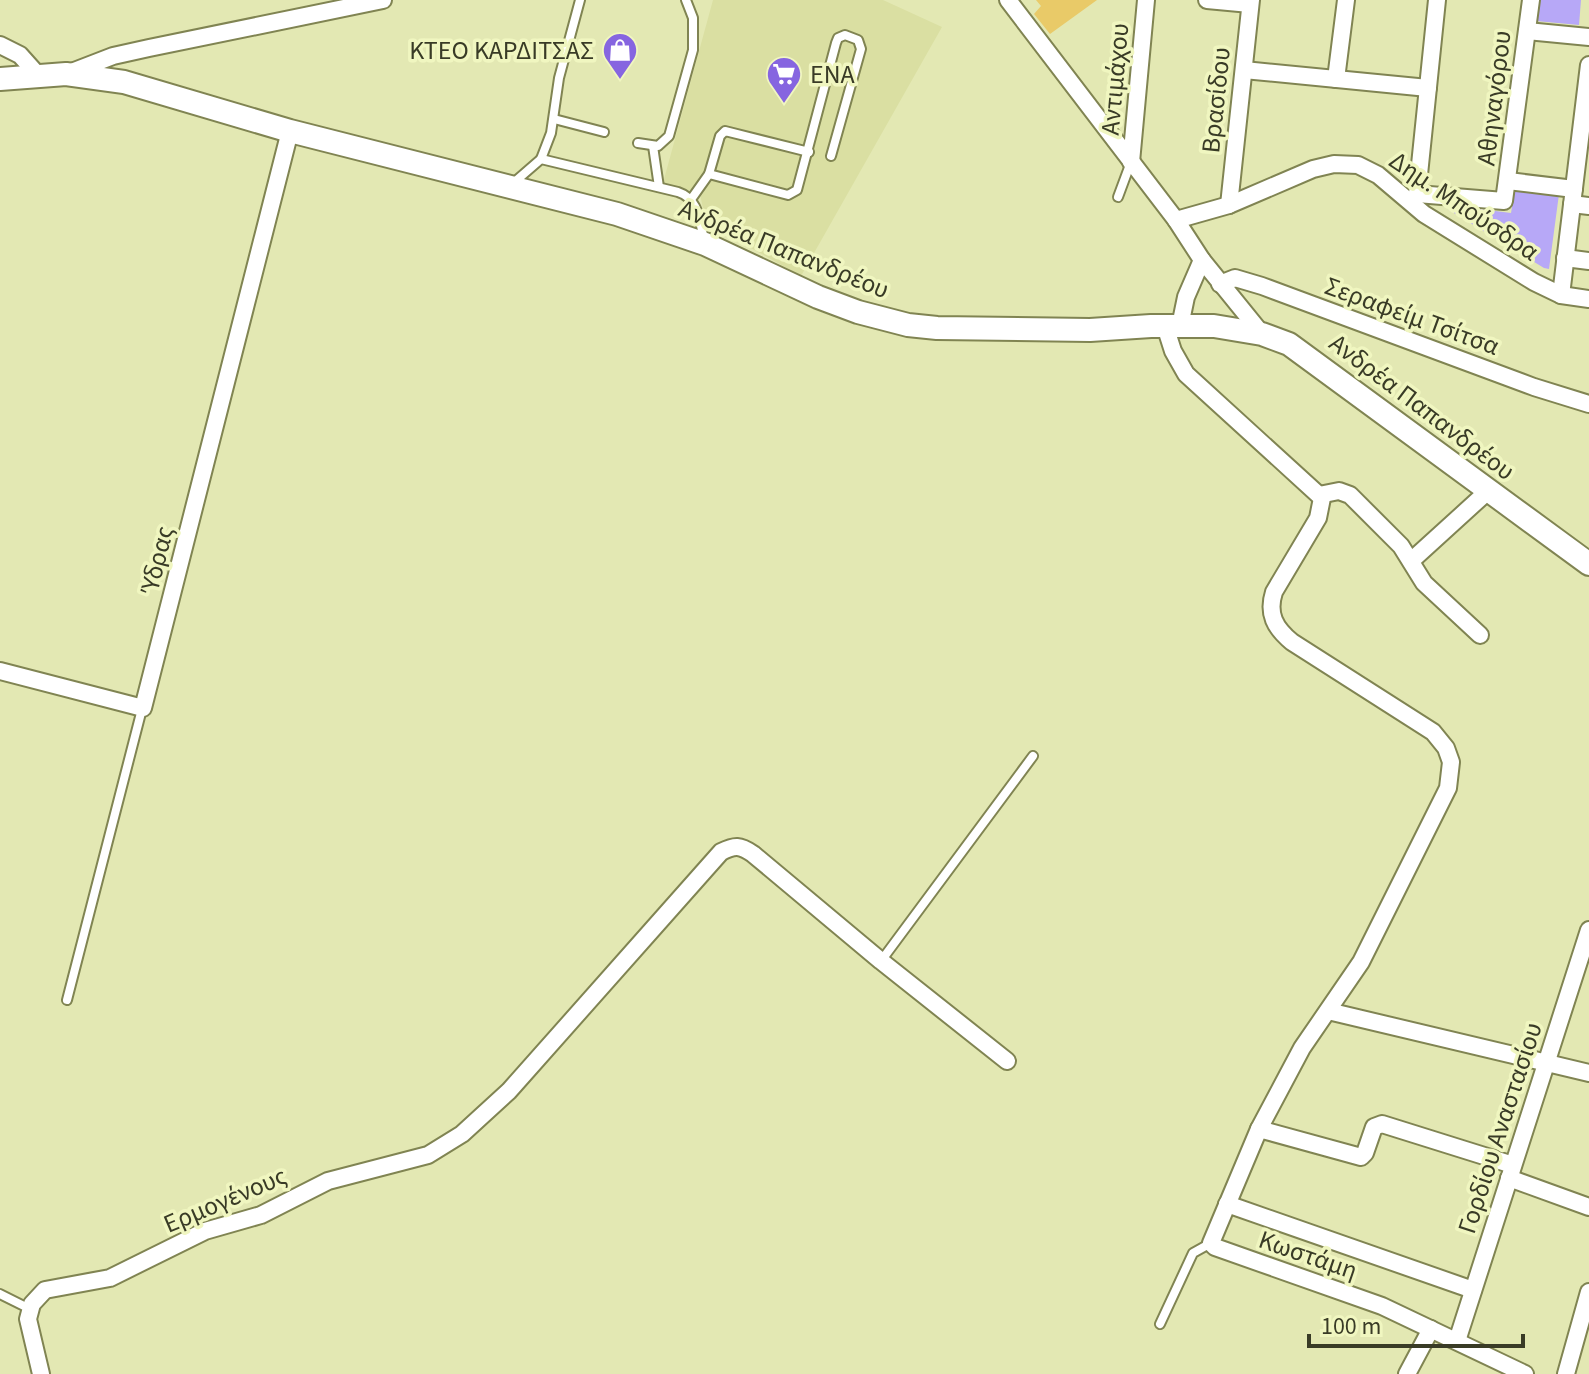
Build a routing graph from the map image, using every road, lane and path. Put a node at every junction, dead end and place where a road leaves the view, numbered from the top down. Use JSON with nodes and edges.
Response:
{"nodes":[{"id":1,"x":292,"y":0,"type":"edge"},
{"id":2,"x":383,"y":0,"type":"edge"},
{"id":3,"x":580,"y":0,"type":"edge"},
{"id":4,"x":686,"y":0,"type":"edge"},
{"id":5,"x":1008,"y":0,"type":"edge"},
{"id":6,"x":1146,"y":0,"type":"edge"},
{"id":7,"x":1207,"y":0,"type":"edge"},
{"id":8,"x":1346,"y":0,"type":"edge"},
{"id":9,"x":1437,"y":0,"type":"edge"},
{"id":10,"x":1531,"y":0,"type":"edge"},
{"id":11,"x":1250,"y":2,"type":"edge"},
{"id":12,"x":287,"y":18,"type":"junction"},
{"id":13,"x":1527,"y":31,"type":"junction"},
{"id":14,"x":1589,"y":37,"type":"edge"},
{"id":15,"x":0,"y":45,"type":"edge"},
{"id":16,"x":1589,"y":65,"type":"edge"},
{"id":17,"x":1244,"y":70,"type":"junction"},
{"id":18,"x":37,"y":74,"type":"junction"},
{"id":19,"x":66,"y":74,"type":"junction"},
{"id":20,"x":0,"y":79,"type":"edge"},
{"id":21,"x":1336,"y":79,"type":"junction"},
{"id":22,"x":1428,"y":88,"type":"junction"},
{"id":23,"x":1586,"y":110,"type":"edge"},
{"id":24,"x":554,"y":119,"type":"junction"},
{"id":25,"x":290,"y":131,"type":"junction"},
{"id":26,"x":604,"y":132,"type":"dead end"},
{"id":27,"x":638,"y":143,"type":"dead end"},
{"id":28,"x":653,"y":146,"type":"junction"},
{"id":29,"x":809,"y":152,"type":"junction"},
{"id":30,"x":831,"y":156,"type":"dead end"},
{"id":31,"x":541,"y":159,"type":"junction"},
{"id":32,"x":1131,"y":162,"type":"junction"},
{"id":33,"x":709,"y":174,"type":"junction"},
{"id":34,"x":1508,"y":181,"type":"junction"},
{"id":35,"x":509,"y":186,"type":"junction"},
{"id":36,"x":659,"y":187,"type":"junction"},
{"id":37,"x":1118,"y":197,"type":"dead end"},
{"id":38,"x":692,"y":198,"type":"junction"},
{"id":39,"x":1414,"y":199,"type":"junction"},
{"id":40,"x":1578,"y":200,"type":"edge"},
{"id":41,"x":1229,"y":205,"type":"junction"},
{"id":42,"x":1176,"y":220,"type":"junction"},
{"id":43,"x":705,"y":244,"type":"junction"},
{"id":44,"x":1565,"y":258,"type":"junction"},
{"id":45,"x":1202,"y":260,"type":"junction"},
{"id":46,"x":1589,"y":261,"type":"edge"},
{"id":47,"x":1220,"y":284,"type":"junction"},
{"id":48,"x":1561,"y":295,"type":"junction"},
{"id":49,"x":1589,"y":299,"type":"edge"},
{"id":50,"x":1173,"y":326,"type":"junction"},
{"id":51,"x":1262,"y":334,"type":"junction"},
{"id":52,"x":1589,"y":404,"type":"edge"},
{"id":53,"x":1488,"y":491,"type":"junction"},
{"id":54,"x":1319,"y":495,"type":"junction"},
{"id":55,"x":1411,"y":561,"type":"junction"},
{"id":56,"x":1589,"y":564,"type":"edge"},
{"id":57,"x":1480,"y":635,"type":"dead end"},
{"id":58,"x":0,"y":671,"type":"edge"},
{"id":59,"x":143,"y":708,"type":"junction"},
{"id":60,"x":1033,"y":756,"type":"dead end"},
{"id":61,"x":1589,"y":930,"type":"edge"},
{"id":62,"x":881,"y":961,"type":"junction"},
{"id":63,"x":1584,"y":965,"type":"edge"},
{"id":64,"x":67,"y":1000,"type":"dead end"},
{"id":65,"x":1328,"y":1011,"type":"junction"},
{"id":66,"x":1007,"y":1061,"type":"dead end"},
{"id":67,"x":1547,"y":1062,"type":"junction"},
{"id":68,"x":1589,"y":1073,"type":"edge"},
{"id":69,"x":1259,"y":1129,"type":"junction"},
{"id":70,"x":1511,"y":1172,"type":"junction"},
{"id":71,"x":1227,"y":1204,"type":"junction"},
{"id":72,"x":1589,"y":1207,"type":"edge"},
{"id":73,"x":1212,"y":1241,"type":"junction"},
{"id":74,"x":1473,"y":1290,"type":"junction"},
{"id":75,"x":1589,"y":1292,"type":"edge"},
{"id":76,"x":0,"y":1294,"type":"edge"},
{"id":77,"x":30,"y":1309,"type":"junction"},
{"id":78,"x":1160,"y":1324,"type":"dead end"},
{"id":79,"x":1431,"y":1329,"type":"junction"},
{"id":80,"x":1457,"y":1341,"type":"junction"},
{"id":81,"x":41,"y":1374,"type":"edge"},
{"id":82,"x":1407,"y":1374,"type":"edge"},
{"id":83,"x":1525,"y":1374,"type":"edge"},
{"id":84,"x":1566,"y":1374,"type":"edge"}],
"edges":[{"from":1,"to":12,"type":"street"},
{"from":2,"to":12,"type":"street"},
{"from":3,"to":24,"type":"lane"},
{"from":4,"to":28,"type":"lane"},
{"from":5,"to":32,"type":"street"},
{"from":6,"to":32,"type":"street","name":"Αντιμάχου"},
{"from":7,"to":11,"type":"street"},
{"from":8,"to":21,"type":"street"},
{"from":9,"to":22,"type":"street"},
{"from":10,"to":13,"type":"street","name":"Αθηναγόρου"},
{"from":11,"to":17,"type":"street","name":"Βρασίδου"},
{"from":12,"to":19,"type":"street"},
{"from":13,"to":14,"type":"street"},
{"from":13,"to":34,"type":"street","name":"Αθηναγόρου"},
{"from":15,"to":18,"type":"street"},
{"from":16,"to":23,"type":"street"},
{"from":17,"to":21,"type":"street"},
{"from":17,"to":41,"type":"street","name":"Βρασίδου"},
{"from":18,"to":19,"type":"main road","name":"Ανδρέα Παπανδρέου"},
{"from":18,"to":20,"type":"main road","name":"Ανδρέα Παπανδρέου"},
{"from":19,"to":25,"type":"main road","name":"Ανδρέα Παπανδρέου"},
{"from":21,"to":22,"type":"street"},
{"from":22,"to":39,"type":"street"},
{"from":23,"to":40,"type":"street"},
{"from":24,"to":26,"type":"lane"},
{"from":24,"to":31,"type":"lane"},
{"from":25,"to":35,"type":"main road","name":"Ανδρέα Παπανδρέου"},
{"from":25,"to":59,"type":"street","name":"Ύδρας"},
{"from":27,"to":28,"type":"lane"},
{"from":28,"to":36,"type":"lane"},
{"from":29,"to":30,"type":"lane"},
{"from":29,"to":33,"type":"lane"},
{"from":29,"to":33,"type":"lane"},
{"from":31,"to":35,"type":"lane"},
{"from":31,"to":36,"type":"lane"},
{"from":32,"to":37,"type":"lane"},
{"from":32,"to":42,"type":"street"},
{"from":33,"to":38,"type":"lane"},
{"from":34,"to":39,"type":"street","name":"Αθηναγόρου"},
{"from":34,"to":40,"type":"street"},
{"from":35,"to":43,"type":"main road","name":"Ανδρέα Παπανδρέου"},
{"from":36,"to":38,"type":"lane"},
{"from":38,"to":43,"type":"lane"},
{"from":39,"to":41,"type":"street","name":"Δημ. Μπούσδρα"},
{"from":39,"to":48,"type":"street","name":"Δημ. Μπούσδρα"},
{"from":40,"to":44,"type":"street"},
{"from":41,"to":42,"type":"street","name":"Δημ. Μπούσδρα"},
{"from":42,"to":45,"type":"street"},
{"from":43,"to":50,"type":"main road","name":"Ανδρέα Παπανδρέου"},
{"from":44,"to":46,"type":"street"},
{"from":44,"to":48,"type":"street"},
{"from":45,"to":47,"type":"street"},
{"from":45,"to":50,"type":"street"},
{"from":47,"to":51,"type":"street"},
{"from":47,"to":52,"type":"street","name":"Σεραφείμ Τσίτσα"},
{"from":48,"to":49,"type":"street","name":"Δημ. Μπούσδρα"},
{"from":50,"to":51,"type":"main road","name":"Ανδρέα Παπανδρέου"},
{"from":50,"to":54,"type":"street"},
{"from":51,"to":53,"type":"main road","name":"Ανδρέα Παπανδρέου"},
{"from":53,"to":55,"type":"street"},
{"from":53,"to":56,"type":"main road","name":"Ανδρέα Παπανδρέου"},
{"from":54,"to":55,"type":"street"},
{"from":54,"to":65,"type":"street"},
{"from":55,"to":57,"type":"street"},
{"from":58,"to":59,"type":"street"},
{"from":59,"to":64,"type":"lane","name":"Ύδρας"},
{"from":60,"to":62,"type":"lane"},
{"from":61,"to":63,"type":"street","name":"Γορδίου Αναστασίου"},
{"from":62,"to":66,"type":"street"},
{"from":62,"to":77,"type":"street","name":"Ερμογένους"},
{"from":63,"to":67,"type":"street","name":"Γορδίου Αναστασίου"},
{"from":65,"to":67,"type":"street"},
{"from":65,"to":69,"type":"street"},
{"from":67,"to":68,"type":"street"},
{"from":67,"to":70,"type":"street","name":"Γορδίου Αναστασίου"},
{"from":69,"to":70,"type":"street"},
{"from":69,"to":71,"type":"street"},
{"from":70,"to":72,"type":"street"},
{"from":70,"to":74,"type":"street","name":"Γορδίου Αναστασίου"},
{"from":71,"to":73,"type":"street"},
{"from":71,"to":74,"type":"street"},
{"from":73,"to":78,"type":"lane"},
{"from":73,"to":79,"type":"street","name":"Κωστάμη"},
{"from":74,"to":80,"type":"street","name":"Γορδίου Αναστασίου"},
{"from":75,"to":84,"type":"street"},
{"from":76,"to":77,"type":"lane"},
{"from":77,"to":81,"type":"street"},
{"from":79,"to":80,"type":"street","name":"Κωστάμη"},
{"from":79,"to":82,"type":"street"},
{"from":80,"to":83,"type":"street","name":"Κωστάμη"}]}
